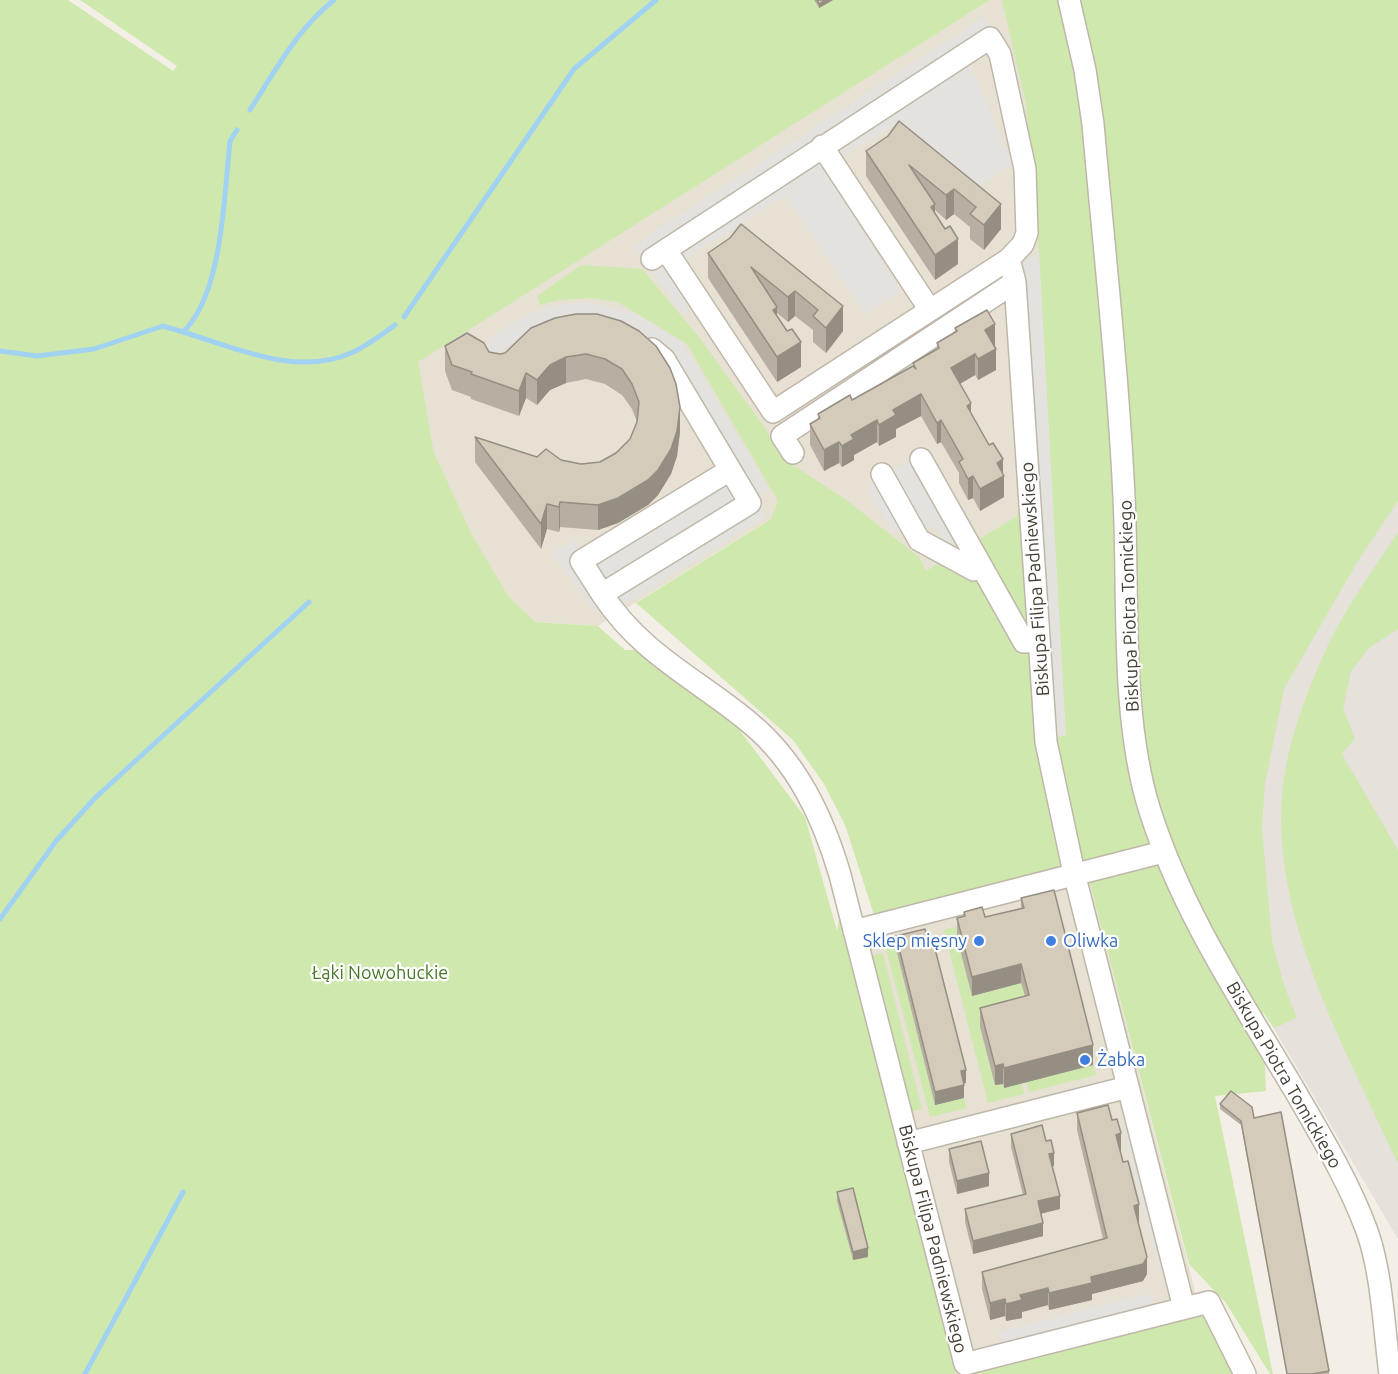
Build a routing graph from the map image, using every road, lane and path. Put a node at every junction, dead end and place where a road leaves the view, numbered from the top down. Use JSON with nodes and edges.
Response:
{"nodes":[{"id":1,"x":1069,"y":0,"type":"edge"},
{"id":2,"x":822,"y":146,"type":"junction"},
{"id":3,"x":1009,"y":259,"type":"junction"},
{"id":4,"x":1015,"y":282,"type":"junction"},
{"id":5,"x":930,"y":310,"type":"junction"},
{"id":6,"x":637,"y":338,"type":"edge"},
{"id":7,"x":793,"y":453,"type":"dead end"},
{"id":8,"x":921,"y":459,"type":"dead end"},
{"id":9,"x":730,"y":470,"type":"junction"},
{"id":10,"x":882,"y":474,"type":"dead end"},
{"id":11,"x":981,"y":566,"type":"junction"},
{"id":12,"x":602,"y":594,"type":"junction"},
{"id":13,"x":1038,"y":641,"type":"junction"},
{"id":14,"x":1163,"y":852,"type":"junction"},
{"id":15,"x":1074,"y":873,"type":"junction"},
{"id":16,"x":855,"y":931,"type":"junction"},
{"id":17,"x":1128,"y":1087,"type":"junction"},
{"id":18,"x":908,"y":1143,"type":"junction"},
{"id":19,"x":1184,"y":1308,"type":"junction"},
{"id":20,"x":1245,"y":1374,"type":"edge"},
{"id":21,"x":1390,"y":1374,"type":"edge"}],
"edges":[{"from":1,"to":14,"type":"street","name":"Biskupa Piotra Tomickiego"},
{"from":2,"to":3,"type":"street"},
{"from":2,"to":5,"type":"street"},
{"from":2,"to":5,"type":"street"},
{"from":3,"to":4,"type":"street","name":"Biskupa Filipa Padniewskiego"},
{"from":3,"to":5,"type":"street"},
{"from":4,"to":7,"type":"street"},
{"from":4,"to":13,"type":"street","name":"Biskupa Filipa Padniewskiego"},
{"from":6,"to":9,"type":"street"},
{"from":8,"to":11,"type":"street"},
{"from":9,"to":12,"type":"street"},
{"from":9,"to":12,"type":"street","name":"Biskupa Filipa Padniewskiego"},
{"from":10,"to":11,"type":"street"},
{"from":11,"to":13,"type":"street"},
{"from":12,"to":16,"type":"street","name":"Biskupa Filipa Padniewskiego"},
{"from":13,"to":15,"type":"street","name":"Biskupa Filipa Padniewskiego"},
{"from":14,"to":15,"type":"street"},
{"from":14,"to":21,"type":"street","name":"Biskupa Piotra Tomickiego"},
{"from":15,"to":16,"type":"street"},
{"from":15,"to":17,"type":"street","name":"Biskupa Filipa Padniewskiego"},
{"from":16,"to":18,"type":"street","name":"Biskupa Filipa Padniewskiego"},
{"from":17,"to":18,"type":"street"},
{"from":17,"to":19,"type":"street","name":"Biskupa Filipa Padniewskiego"},
{"from":18,"to":19,"type":"street","name":"Biskupa Filipa Padniewskiego"},
{"from":19,"to":20,"type":"street","name":"Biskupa Filipa Padniewskiego"}]}
